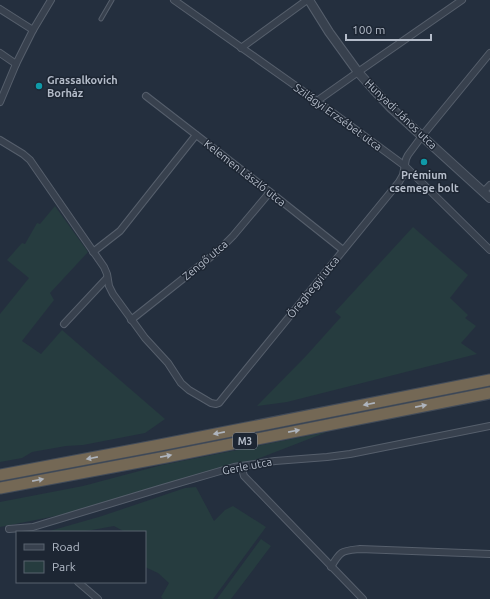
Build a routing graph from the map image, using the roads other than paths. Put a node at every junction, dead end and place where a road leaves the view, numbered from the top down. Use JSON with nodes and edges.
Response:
{"nodes":[{"id":1,"x":112,"y":0,"type":"edge"},
{"id":2,"x":174,"y":0,"type":"edge"},
{"id":3,"x":308,"y":0,"type":"edge"},
{"id":4,"x":462,"y":0,"type":"edge"},
{"id":5,"x":50,"y":1,"type":"edge"},
{"id":6,"x":0,"y":9,"type":"edge"},
{"id":7,"x":101,"y":18,"type":"dead end"},
{"id":8,"x":33,"y":30,"type":"junction"},
{"id":9,"x":241,"y":48,"type":"junction"},
{"id":10,"x":0,"y":53,"type":"edge"},
{"id":11,"x":490,"y":53,"type":"edge"},
{"id":12,"x":16,"y":64,"type":"junction"},
{"id":13,"x":358,"y":72,"type":"junction"},
{"id":14,"x":146,"y":96,"type":"dead end"},
{"id":15,"x":318,"y":101,"type":"junction"},
{"id":16,"x":0,"y":102,"type":"edge"},
{"id":17,"x":196,"y":135,"type":"junction"},
{"id":18,"x":422,"y":136,"type":"junction"},
{"id":19,"x":0,"y":140,"type":"edge"},
{"id":20,"x":405,"y":166,"type":"junction"},
{"id":21,"x":490,"y":185,"type":"edge"},
{"id":22,"x":270,"y":192,"type":"junction"},
{"id":23,"x":483,"y":192,"type":"junction"},
{"id":24,"x":490,"y":198,"type":"edge"},
{"id":25,"x":343,"y":250,"type":"junction"},
{"id":26,"x":490,"y":250,"type":"edge"},
{"id":27,"x":93,"y":252,"type":"junction"},
{"id":28,"x":107,"y":278,"type":"junction"},
{"id":29,"x":131,"y":320,"type":"junction"},
{"id":30,"x":64,"y":324,"type":"dead end"},
{"id":31,"x":490,"y":380,"type":"edge"},
{"id":32,"x":490,"y":393,"type":"edge"},
{"id":33,"x":490,"y":426,"type":"edge"},
{"id":34,"x":241,"y":466,"type":"junction"},
{"id":35,"x":0,"y":475,"type":"edge"},
{"id":36,"x":0,"y":488,"type":"edge"},
{"id":37,"x":9,"y":529,"type":"dead end"},
{"id":38,"x":33,"y":530,"type":"edge"},
{"id":39,"x":490,"y":554,"type":"edge"},
{"id":40,"x":331,"y":567,"type":"junction"},
{"id":41,"x":79,"y":583,"type":"edge"},
{"id":42,"x":98,"y":599,"type":"edge"},
{"id":43,"x":363,"y":599,"type":"edge"}],
"edges":[{"from":1,"to":7,"type":"lane"},
{"from":2,"to":9,"type":"street","name":"Szilágyi Erzsébet utca"},
{"from":3,"to":9,"type":"street"},
{"from":3,"to":13,"type":"street","name":"Hunyadi János utca"},
{"from":4,"to":13,"type":"street"},
{"from":5,"to":8,"type":"street"},
{"from":6,"to":8,"type":"street"},
{"from":8,"to":12,"type":"street"},
{"from":9,"to":15,"type":"street","name":"Szilágyi Erzsébet utca"},
{"from":10,"to":12,"type":"street"},
{"from":11,"to":18,"type":"street","name":"Öreghegyi utca"},
{"from":12,"to":16,"type":"street"},
{"from":13,"to":15,"type":"street"},
{"from":13,"to":18,"type":"street","name":"Hunyadi János utca"},
{"from":14,"to":17,"type":"street","name":"Kelemen László utca"},
{"from":15,"to":20,"type":"street","name":"Szilágyi Erzsébet utca"},
{"from":17,"to":22,"type":"street","name":"Kelemen László utca"},
{"from":17,"to":27,"type":"street"},
{"from":18,"to":20,"type":"street","name":"Öreghegyi utca"},
{"from":18,"to":23,"type":"street","name":"Hunyadi János utca"},
{"from":19,"to":27,"type":"street"},
{"from":20,"to":25,"type":"street","name":"Öreghegyi utca"},
{"from":20,"to":26,"type":"street","name":"Szilágyi Erzsébet utca"},
{"from":21,"to":23,"type":"street"},
{"from":22,"to":25,"type":"street","name":"Kelemen László utca"},
{"from":22,"to":29,"type":"street","name":"Zengő utca"},
{"from":23,"to":24,"type":"street","name":"Hunyadi János utca"},
{"from":25,"to":29,"type":"street","name":"Öreghegyi utca"},
{"from":27,"to":28,"type":"street"},
{"from":28,"to":29,"type":"street"},
{"from":28,"to":30,"type":"street"},
{"from":31,"to":35,"type":"highway","number":"M3","one_way":true},
{"from":36,"to":32,"type":"highway","number":"M3","one_way":true},
{"from":33,"to":34,"type":"street","name":"Gerle utca"},
{"from":34,"to":38,"type":"street","name":"Gerle utca"},
{"from":34,"to":40,"type":"street"},
{"from":37,"to":38,"type":"street","name":"Gerle utca"},
{"from":39,"to":40,"type":"street"},
{"from":40,"to":43,"type":"street"},
{"from":41,"to":42,"type":"street"}]}
